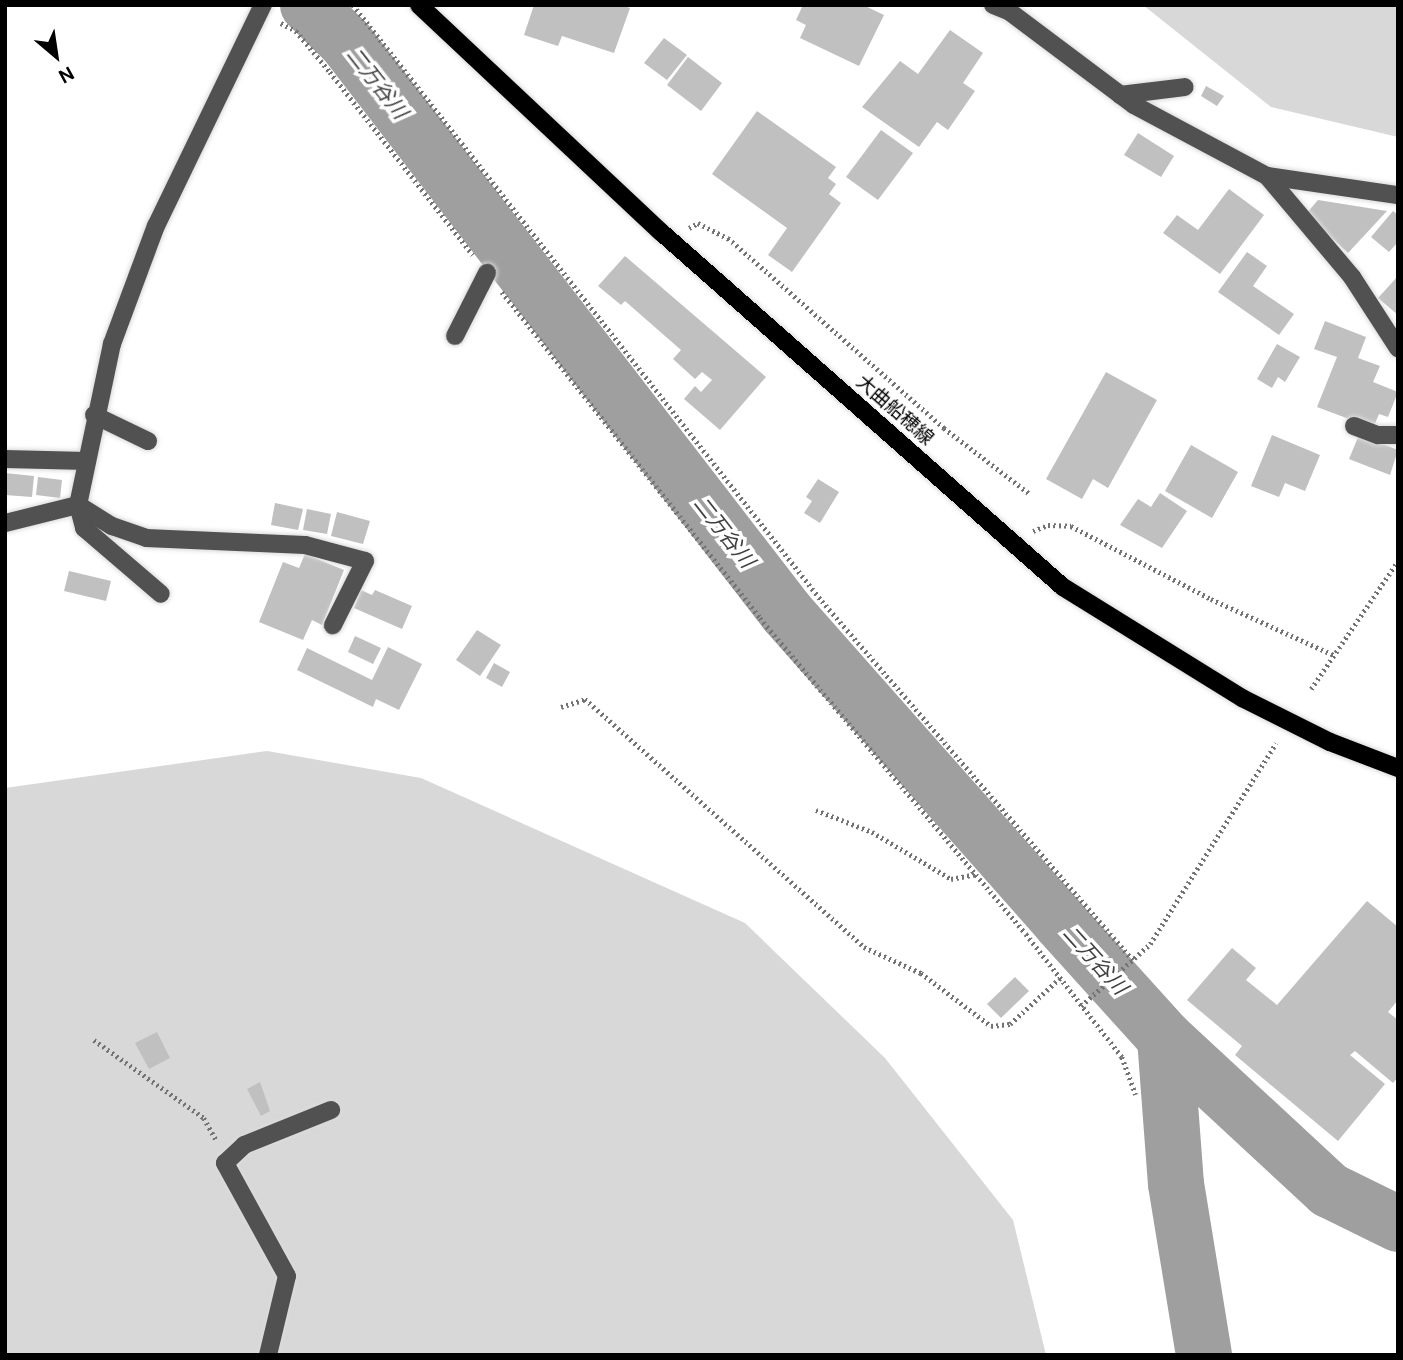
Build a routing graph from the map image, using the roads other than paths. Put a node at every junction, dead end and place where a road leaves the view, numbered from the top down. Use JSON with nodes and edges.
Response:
{"nodes":[{"id":1,"x":419,"y":5,"type":"edge"},
{"id":2,"x":993,"y":5,"type":"edge"},
{"id":3,"x":262,"y":8,"type":"edge"},
{"id":4,"x":1185,"y":87,"type":"dead end"},
{"id":5,"x":1120,"y":95,"type":"junction"},
{"id":6,"x":1267,"y":176,"type":"junction"},
{"id":7,"x":1398,"y":195,"type":"edge"},
{"id":8,"x":487,"y":273,"type":"road end"},
{"id":9,"x":456,"y":336,"type":"dead end"},
{"id":10,"x":1398,"y":348,"type":"edge"},
{"id":11,"x":94,"y":415,"type":"junction"},
{"id":12,"x":1354,"y":426,"type":"dead end"},
{"id":13,"x":1398,"y":435,"type":"edge"},
{"id":14,"x":148,"y":441,"type":"dead end"},
{"id":15,"x":5,"y":459,"type":"edge"},
{"id":16,"x":87,"y":461,"type":"junction"},
{"id":17,"x":78,"y":505,"type":"junction"},
{"id":18,"x":5,"y":523,"type":"edge"},
{"id":19,"x":161,"y":594,"type":"dead end"},
{"id":20,"x":332,"y":625,"type":"dead end"},
{"id":21,"x":1398,"y":768,"type":"edge"},
{"id":22,"x":331,"y":1110,"type":"dead end"},
{"id":23,"x":268,"y":1355,"type":"edge"}],
"edges":[{"from":1,"to":21,"type":"main road","name":"大曲船穂線"},
{"from":2,"to":5,"type":"street"},
{"from":3,"to":11,"type":"street"},
{"from":4,"to":5,"type":"street"},
{"from":5,"to":6,"type":"street"},
{"from":6,"to":7,"type":"street"},
{"from":6,"to":10,"type":"street"},
{"from":8,"to":9,"type":"street"},
{"from":11,"to":14,"type":"street"},
{"from":11,"to":16,"type":"street"},
{"from":12,"to":13,"type":"street"},
{"from":15,"to":16,"type":"street"},
{"from":16,"to":17,"type":"street"},
{"from":17,"to":18,"type":"street"},
{"from":17,"to":19,"type":"street"},
{"from":17,"to":20,"type":"street"},
{"from":22,"to":23,"type":"street"}]}
